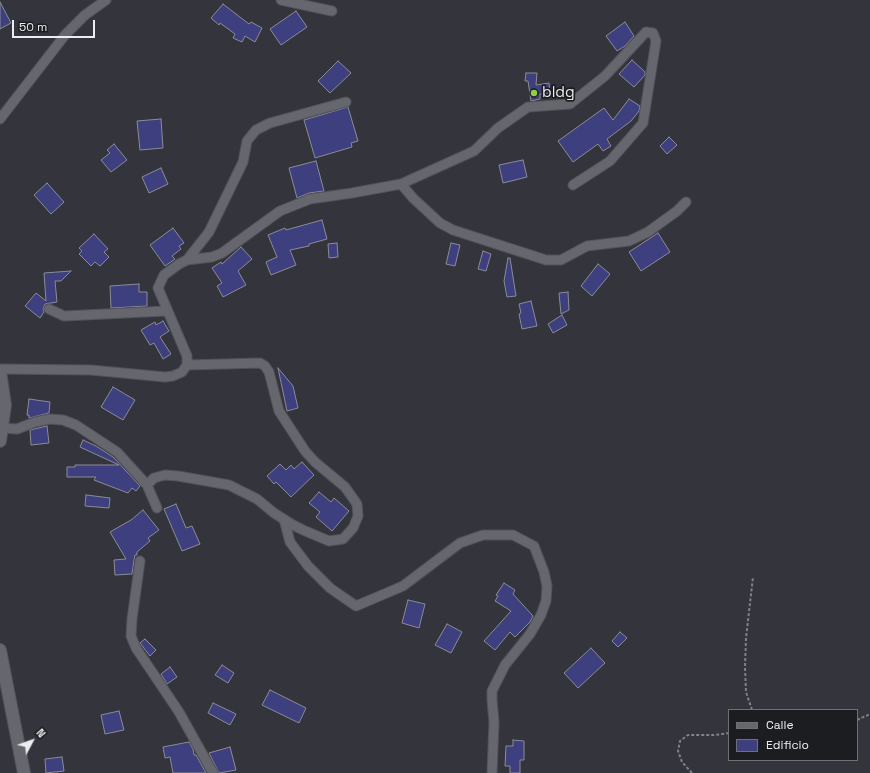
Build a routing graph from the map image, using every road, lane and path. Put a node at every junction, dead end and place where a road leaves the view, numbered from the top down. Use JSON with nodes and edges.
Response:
{"nodes":[{"id":1,"x":106,"y":0,"type":"edge"},
{"id":2,"x":281,"y":0,"type":"edge"},
{"id":3,"x":332,"y":11,"type":"dead end"},
{"id":4,"x":346,"y":102,"type":"dead end"},
{"id":5,"x":0,"y":119,"type":"edge"},
{"id":6,"x":401,"y":184,"type":"junction"},
{"id":7,"x":573,"y":185,"type":"dead end"},
{"id":8,"x":686,"y":202,"type":"dead end"},
{"id":9,"x":187,"y":260,"type":"junction"},
{"id":10,"x":49,"y":309,"type":"dead end"},
{"id":11,"x":166,"y":311,"type":"junction"},
{"id":12,"x":186,"y":365,"type":"junction"},
{"id":13,"x":0,"y":370,"type":"edge"},
{"id":14,"x":2,"y":428,"type":"junction"},
{"id":15,"x":0,"y":441,"type":"edge"},
{"id":16,"x":147,"y":485,"type":"junction"},
{"id":17,"x":156,"y":508,"type":"dead end"},
{"id":18,"x":284,"y":519,"type":"junction"},
{"id":19,"x":140,"y":560,"type":"dead end"},
{"id":20,"x":754,"y":577,"type":"dead end"},
{"id":21,"x":0,"y":650,"type":"edge"},
{"id":22,"x":752,"y":709,"type":"edge"},
{"id":23,"x":870,"y":714,"type":"edge"},
{"id":24,"x":858,"y":720,"type":"edge"},
{"id":25,"x":728,"y":733,"type":"edge"},
{"id":26,"x":24,"y":773,"type":"edge"},
{"id":27,"x":213,"y":773,"type":"edge"},
{"id":28,"x":492,"y":773,"type":"edge"},
{"id":29,"x":692,"y":773,"type":"edge"}],
"edges":[{"from":1,"to":5,"type":"street"},
{"from":2,"to":3,"type":"street"},
{"from":4,"to":9,"type":"street"},
{"from":6,"to":7,"type":"street"},
{"from":6,"to":8,"type":"street"},
{"from":6,"to":9,"type":"street"},
{"from":9,"to":11,"type":"street"},
{"from":10,"to":11,"type":"street"},
{"from":11,"to":12,"type":"street"},
{"from":12,"to":13,"type":"street"},
{"from":12,"to":18,"type":"street"},
{"from":13,"to":14,"type":"main road"},
{"from":14,"to":15,"type":"main road"},
{"from":14,"to":16,"type":"street"},
{"from":16,"to":17,"type":"street"},
{"from":16,"to":18,"type":"street"},
{"from":18,"to":28,"type":"street"},
{"from":19,"to":27,"type":"street"},
{"from":20,"to":22,"type":"path"},
{"from":21,"to":26,"type":"main road"},
{"from":23,"to":24,"type":"path"},
{"from":25,"to":29,"type":"path"}]}
